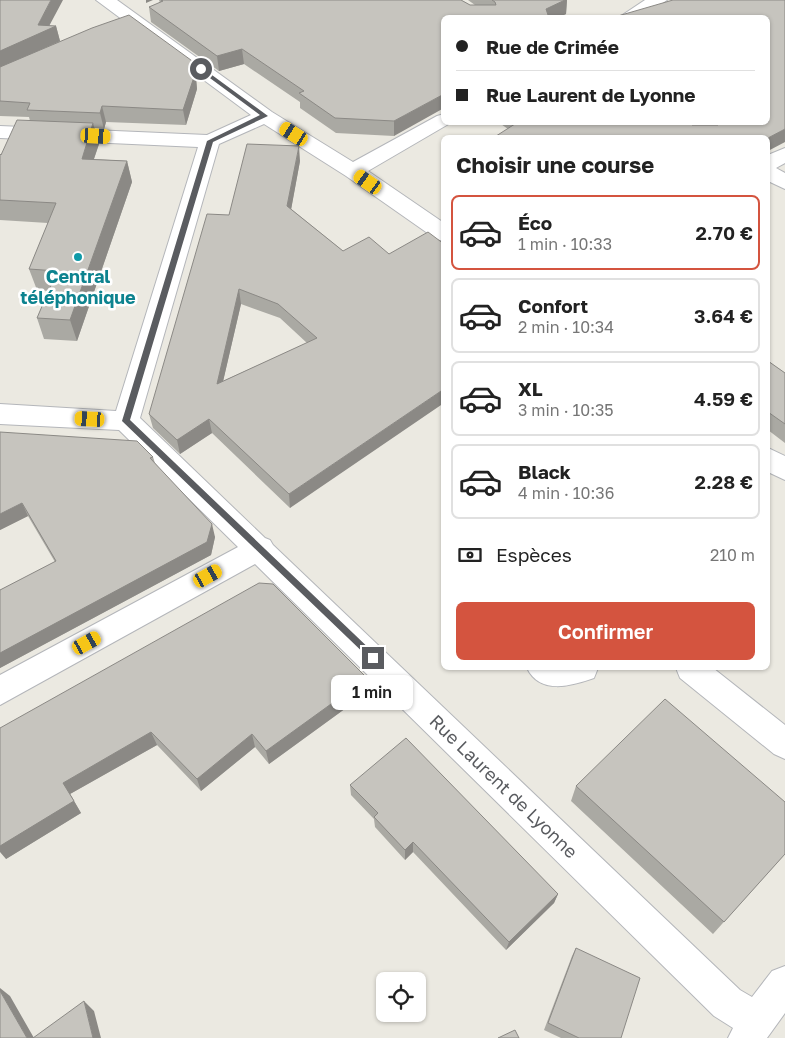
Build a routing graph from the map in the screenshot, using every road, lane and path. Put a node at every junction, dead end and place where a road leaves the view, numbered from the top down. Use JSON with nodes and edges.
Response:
{"nodes":[{"id":1,"x":105,"y":0,"type":"edge"},
{"id":2,"x":658,"y":0,"type":"edge"},
{"id":3,"x":632,"y":15,"type":"edge"},
{"id":4,"x":265,"y":116,"type":"junction"},
{"id":5,"x":441,"y":122,"type":"edge"},
{"id":6,"x":0,"y":132,"type":"edge"},
{"id":7,"x":210,"y":141,"type":"junction"},
{"id":8,"x":785,"y":154,"type":"edge"},
{"id":9,"x":770,"y":163,"type":"edge"},
{"id":10,"x":353,"y":171,"type":"junction"},
{"id":11,"x":770,"y":174,"type":"edge"},
{"id":12,"x":785,"y":182,"type":"edge"},
{"id":13,"x":441,"y":232,"type":"edge"},
{"id":14,"x":0,"y":414,"type":"edge"},
{"id":15,"x":126,"y":421,"type":"junction"},
{"id":16,"x":770,"y":459,"type":"edge"},
{"id":17,"x":785,"y":470,"type":"edge"},
{"id":18,"x":260,"y":548,"type":"junction"},
{"id":19,"x":545,"y":670,"type":"edge"},
{"id":20,"x":578,"y":670,"type":"edge"},
{"id":21,"x":693,"y":670,"type":"edge"},
{"id":22,"x":0,"y":691,"type":"edge"},
{"id":23,"x":785,"y":744,"type":"edge"},
{"id":24,"x":785,"y":984,"type":"edge"},
{"id":25,"x":751,"y":1030,"type":"edge"}],
"edges":[{"from":1,"to":4,"type":"street"},
{"from":2,"to":3,"type":"street"},
{"from":4,"to":7,"type":"street"},
{"from":4,"to":10,"type":"street"},
{"from":5,"to":10,"type":"street"},
{"from":6,"to":7,"type":"street"},
{"from":7,"to":15,"type":"street"},
{"from":8,"to":9,"type":"street"},
{"from":10,"to":13,"type":"street"},
{"from":11,"to":12,"type":"street"},
{"from":14,"to":15,"type":"street"},
{"from":15,"to":18,"type":"street","name":"Rue Laurent de Lyonne"},
{"from":16,"to":17,"type":"street"},
{"from":18,"to":22,"type":"street"},
{"from":18,"to":25,"type":"street","name":"Rue Laurent de Lyonne"},
{"from":19,"to":20,"type":"street"},
{"from":21,"to":23,"type":"street"},
{"from":24,"to":25,"type":"street"}]}
